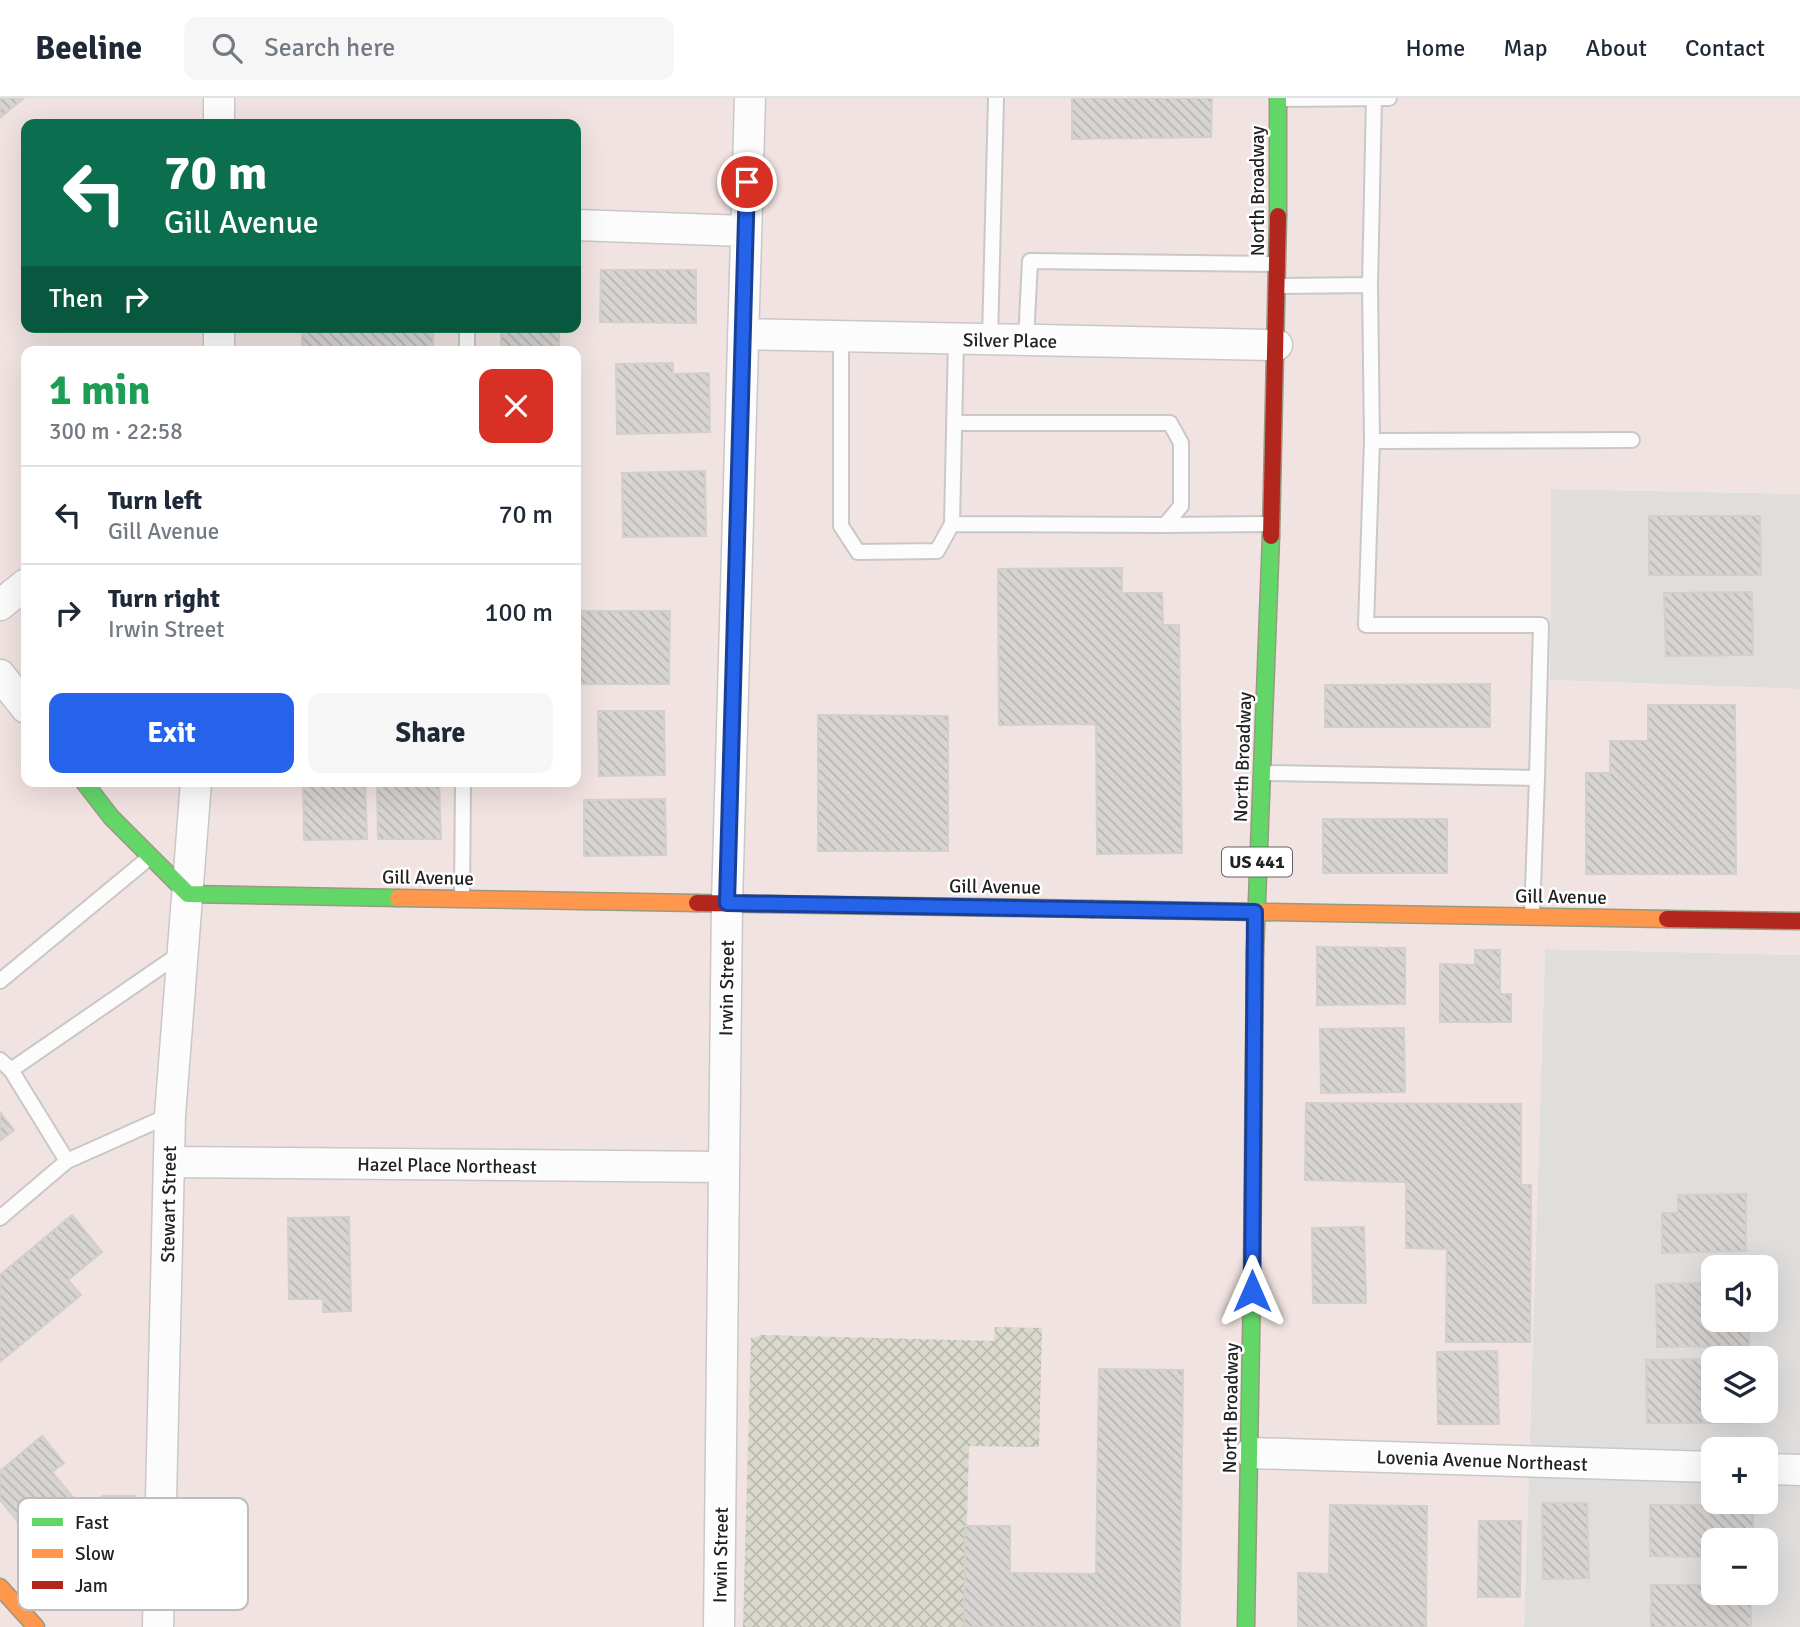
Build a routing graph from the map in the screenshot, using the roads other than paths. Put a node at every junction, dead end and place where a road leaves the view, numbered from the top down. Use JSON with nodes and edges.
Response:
{"nodes":[{"id":1,"x":219,"y":98,"type":"edge"},
{"id":2,"x":750,"y":98,"type":"edge"},
{"id":3,"x":996,"y":98,"type":"edge"},
{"id":4,"x":1389,"y":98,"type":"edge"},
{"id":5,"x":1278,"y":99,"type":"edge"},
{"id":6,"x":1374,"y":99,"type":"edge"},
{"id":7,"x":219,"y":119,"type":"edge"},
{"id":8,"x":581,"y":226,"type":"edge"},
{"id":9,"x":745,"y":230,"type":"junction"},
{"id":10,"x":1277,"y":264,"type":"junction"},
{"id":11,"x":1370,"y":285,"type":"junction"},
{"id":12,"x":1277,"y":286,"type":"junction"},
{"id":13,"x":743,"y":334,"type":"junction"},
{"id":14,"x":841,"y":336,"type":"junction"},
{"id":15,"x":956,"y":339,"type":"junction"},
{"id":16,"x":989,"y":339,"type":"junction"},
{"id":17,"x":1026,"y":340,"type":"junction"},
{"id":18,"x":1277,"y":345,"type":"junction"},
{"id":19,"x":954,"y":423,"type":"junction"},
{"id":20,"x":1632,"y":440,"type":"dead end"},
{"id":21,"x":1372,"y":441,"type":"junction"},
{"id":22,"x":952,"y":524,"type":"junction"},
{"id":23,"x":1270,"y":524,"type":"junction"},
{"id":24,"x":1165,"y":525,"type":"junction"},
{"id":25,"x":21,"y":588,"type":"edge"},
{"id":26,"x":0,"y":605,"type":"edge"},
{"id":27,"x":0,"y":675,"type":"edge"},
{"id":28,"x":21,"y":702,"type":"edge"},
{"id":29,"x":1264,"y":772,"type":"junction"},
{"id":30,"x":1537,"y":778,"type":"junction"},
{"id":31,"x":88,"y":787,"type":"edge"},
{"id":32,"x":195,"y":787,"type":"edge"},
{"id":33,"x":463,"y":787,"type":"edge"},
{"id":34,"x":151,"y":857,"type":"junction"},
{"id":35,"x":188,"y":894,"type":"junction"},
{"id":36,"x":462,"y":898,"type":"junction"},
{"id":37,"x":727,"y":903,"type":"junction"},
{"id":38,"x":1255,"y":912,"type":"junction"},
{"id":39,"x":1532,"y":917,"type":"junction"},
{"id":40,"x":1800,"y":921,"type":"edge"},
{"id":41,"x":182,"y":952,"type":"junction"},
{"id":42,"x":0,"y":981,"type":"edge"},
{"id":43,"x":5,"y":1065,"type":"edge"},
{"id":44,"x":170,"y":1115,"type":"junction"},
{"id":45,"x":67,"y":1161,"type":"junction"},
{"id":46,"x":170,"y":1162,"type":"junction"},
{"id":47,"x":724,"y":1167,"type":"junction"},
{"id":48,"x":0,"y":1218,"type":"edge"},
{"id":49,"x":1251,"y":1452,"type":"junction"},
{"id":50,"x":1701,"y":1467,"type":"edge"},
{"id":51,"x":1778,"y":1469,"type":"edge"},
{"id":52,"x":1800,"y":1470,"type":"edge"},
{"id":53,"x":161,"y":1498,"type":"edge"},
{"id":54,"x":0,"y":1587,"type":"edge"},
{"id":55,"x":18,"y":1607,"type":"edge"},
{"id":56,"x":21,"y":1610,"type":"edge"},
{"id":57,"x":36,"y":1627,"type":"edge"},
{"id":58,"x":719,"y":1627,"type":"edge"},
{"id":59,"x":1246,"y":1627,"type":"edge"}],
"edges":[{"from":1,"to":7,"type":"street"},
{"from":2,"to":9,"type":"street","name":"Irwin Street"},
{"from":3,"to":16,"type":"lane"},
{"from":4,"to":6,"type":"lane"},
{"from":5,"to":6,"type":"lane"},
{"from":5,"to":10,"type":"street","name":"North Broadway","number":"US 441"},
{"from":6,"to":11,"type":"lane"},
{"from":8,"to":9,"type":"street"},
{"from":9,"to":13,"type":"street","name":"Irwin Street"},
{"from":10,"to":12,"type":"street","name":"North Broadway","number":"US 441"},
{"from":10,"to":17,"type":"lane"},
{"from":11,"to":12,"type":"lane"},
{"from":11,"to":21,"type":"lane"},
{"from":12,"to":18,"type":"street","name":"North Broadway","number":"US 441"},
{"from":13,"to":14,"type":"street","name":"Silver Place"},
{"from":13,"to":37,"type":"street","name":"Irwin Street"},
{"from":14,"to":15,"type":"street","name":"Silver Place"},
{"from":14,"to":22,"type":"lane"},
{"from":15,"to":16,"type":"street","name":"Silver Place"},
{"from":15,"to":19,"type":"lane"},
{"from":16,"to":17,"type":"street","name":"Silver Place"},
{"from":17,"to":18,"type":"street","name":"Silver Place"},
{"from":18,"to":23,"type":"street","name":"North Broadway","number":"US 441"},
{"from":19,"to":22,"type":"lane"},
{"from":19,"to":24,"type":"lane"},
{"from":20,"to":21,"type":"lane"},
{"from":21,"to":30,"type":"lane"},
{"from":22,"to":24,"type":"lane"},
{"from":23,"to":24,"type":"lane"},
{"from":23,"to":29,"type":"street","name":"North Broadway","number":"US 441"},
{"from":25,"to":26,"type":"street"},
{"from":27,"to":28,"type":"street"},
{"from":29,"to":30,"type":"lane"},
{"from":29,"to":38,"type":"street","name":"North Broadway","number":"US 441"},
{"from":30,"to":39,"type":"lane"},
{"from":31,"to":34,"type":"street"},
{"from":32,"to":35,"type":"street","name":"Stewart Street"},
{"from":33,"to":36,"type":"lane"},
{"from":34,"to":35,"type":"street"},
{"from":34,"to":42,"type":"lane"},
{"from":35,"to":36,"type":"street","name":"Gill Avenue"},
{"from":35,"to":41,"type":"street","name":"Stewart Street"},
{"from":36,"to":37,"type":"street","name":"Gill Avenue"},
{"from":37,"to":38,"type":"street","name":"Gill Avenue"},
{"from":37,"to":47,"type":"street","name":"Irwin Street"},
{"from":38,"to":39,"type":"street","name":"Gill Avenue"},
{"from":38,"to":49,"type":"street","name":"North Broadway","number":"US 441"},
{"from":39,"to":40,"type":"street","name":"Gill Avenue"},
{"from":41,"to":43,"type":"lane"},
{"from":41,"to":44,"type":"street","name":"Stewart Street"},
{"from":43,"to":45,"type":"lane"},
{"from":44,"to":45,"type":"lane"},
{"from":44,"to":46,"type":"street","name":"Stewart Street"},
{"from":45,"to":48,"type":"lane"},
{"from":46,"to":47,"type":"street","name":"Hazel Place Northeast"},
{"from":46,"to":53,"type":"street","name":"Stewart Street"},
{"from":47,"to":58,"type":"street","name":"Irwin Street"},
{"from":49,"to":50,"type":"street","name":"Lovenia Avenue Northeast"},
{"from":49,"to":59,"type":"street","name":"North Broadway","number":"US 441"},
{"from":51,"to":52,"type":"street"},
{"from":54,"to":55,"type":"street"},
{"from":56,"to":57,"type":"street"}]}
